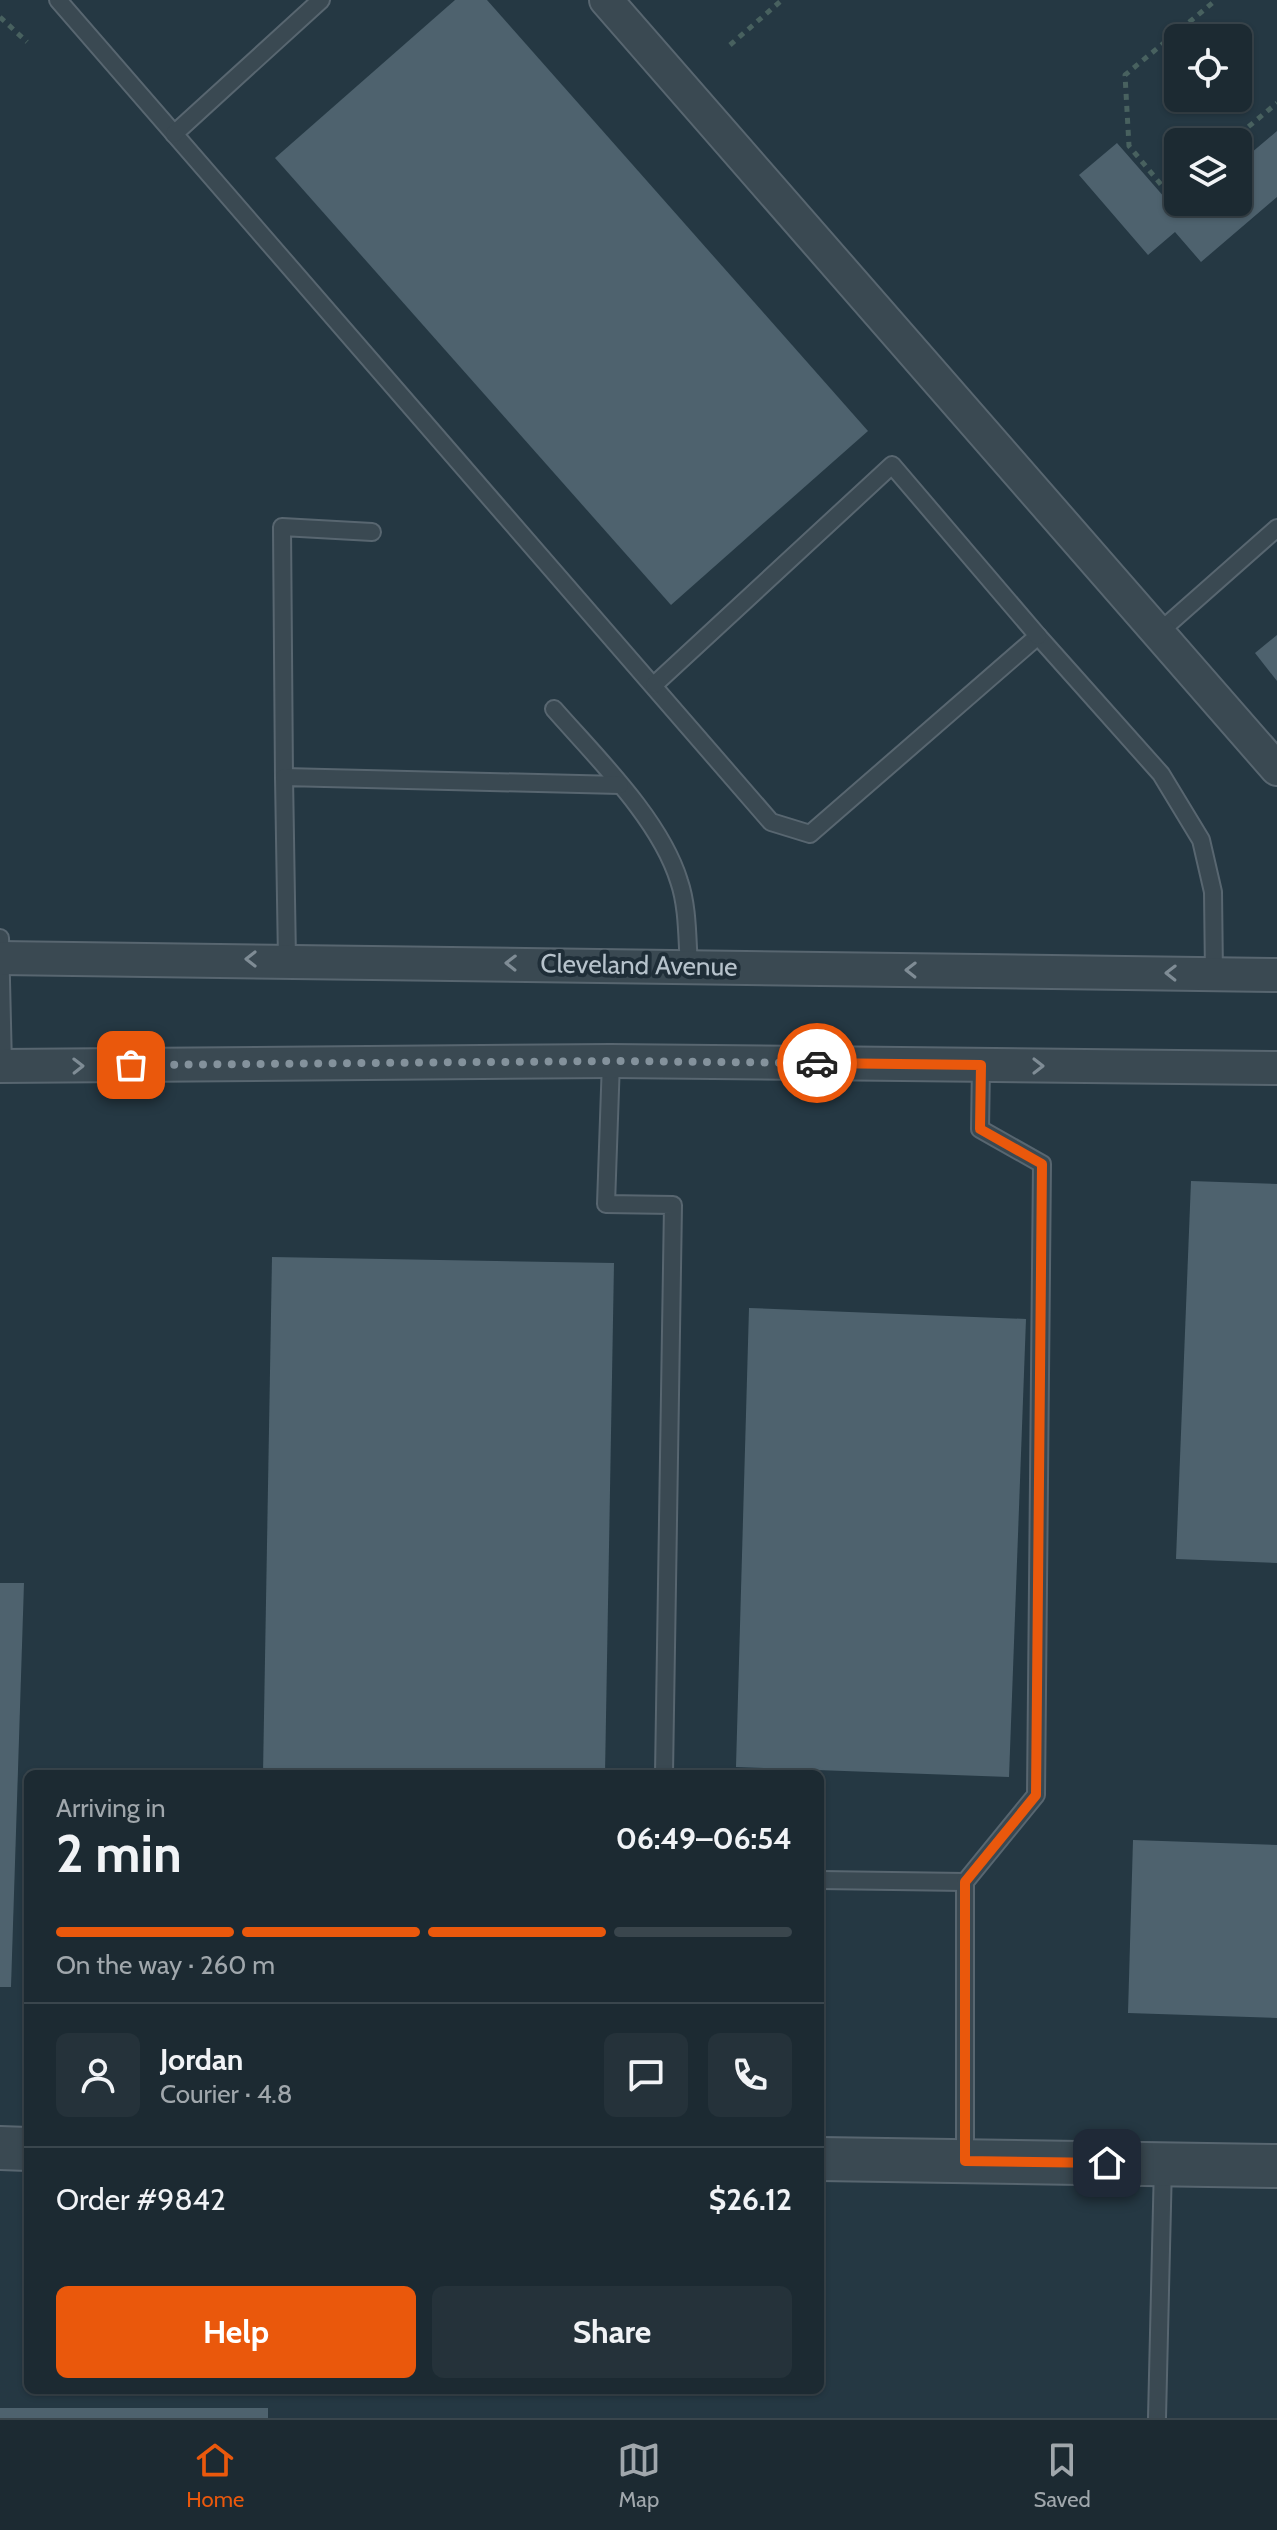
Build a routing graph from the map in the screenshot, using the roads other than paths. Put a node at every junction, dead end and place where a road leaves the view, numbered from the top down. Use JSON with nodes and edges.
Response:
{"nodes":[{"id":1,"x":58,"y":0,"type":"edge"},
{"id":2,"x":321,"y":0,"type":"edge"},
{"id":3,"x":606,"y":0,"type":"edge"},
{"id":4,"x":174,"y":134,"type":"junction"},
{"id":5,"x":1277,"y":528,"type":"edge"},
{"id":6,"x":372,"y":532,"type":"dead end"},
{"id":7,"x":1157,"y":634,"type":"junction"},
{"id":8,"x":1038,"y":636,"type":"junction"},
{"id":9,"x":654,"y":685,"type":"junction"},
{"id":10,"x":554,"y":709,"type":"dead end"},
{"id":11,"x":1277,"y":769,"type":"edge"},
{"id":12,"x":284,"y":777,"type":"junction"},
{"id":13,"x":620,"y":785,"type":"junction"},
{"id":14,"x":0,"y":951,"type":"edge"},
{"id":15,"x":287,"y":960,"type":"junction"},
{"id":16,"x":689,"y":966,"type":"junction"},
{"id":17,"x":1214,"y":974,"type":"junction"},
{"id":18,"x":1277,"y":975,"type":"edge"},
{"id":19,"x":611,"y":1061,"type":"junction"},
{"id":20,"x":981,"y":1065,"type":"junction"},
{"id":21,"x":2,"y":1066,"type":"edge"},
{"id":22,"x":1277,"y":1068,"type":"edge"},
{"id":23,"x":664,"y":1770,"type":"edge"},
{"id":24,"x":824,"y":1880,"type":"edge"},
{"id":25,"x":965,"y":1882,"type":"junction"},
{"id":26,"x":0,"y":2148,"type":"edge"},
{"id":27,"x":24,"y":2149,"type":"edge"},
{"id":28,"x":824,"y":2159,"type":"edge"},
{"id":29,"x":965,"y":2161,"type":"junction"},
{"id":30,"x":1163,"y":2164,"type":"junction"},
{"id":31,"x":1277,"y":2166,"type":"edge"},
{"id":32,"x":1157,"y":2418,"type":"edge"}],
"edges":[{"from":1,"to":4,"type":"lane"},
{"from":2,"to":4,"type":"lane"},
{"from":3,"to":7,"type":"street"},
{"from":4,"to":9,"type":"lane"},
{"from":5,"to":7,"type":"lane"},
{"from":6,"to":12,"type":"lane"},
{"from":7,"to":11,"type":"street"},
{"from":8,"to":9,"type":"lane"},
{"from":8,"to":9,"type":"lane"},
{"from":8,"to":17,"type":"lane"},
{"from":10,"to":13,"type":"lane"},
{"from":12,"to":13,"type":"lane"},
{"from":12,"to":15,"type":"lane"},
{"from":13,"to":16,"type":"lane"},
{"from":15,"to":14,"type":"street","name":"Cleveland Avenue","one_way":true},
{"from":14,"to":21,"type":"lane"},
{"from":16,"to":15,"type":"street","name":"Cleveland Avenue","one_way":true},
{"from":17,"to":16,"type":"street","name":"Cleveland Avenue","one_way":true},
{"from":17,"to":18,"type":"street","name":"Cleveland Avenue"},
{"from":19,"to":20,"type":"street"},
{"from":21,"to":19,"type":"street","one_way":true},
{"from":19,"to":23,"type":"lane"},
{"from":20,"to":22,"type":"street","one_way":true},
{"from":20,"to":25,"type":"lane"},
{"from":24,"to":25,"type":"lane"},
{"from":25,"to":29,"type":"lane"},
{"from":26,"to":27,"type":"street"},
{"from":28,"to":29,"type":"street"},
{"from":29,"to":30,"type":"street"},
{"from":30,"to":31,"type":"street"},
{"from":30,"to":32,"type":"lane"}]}
